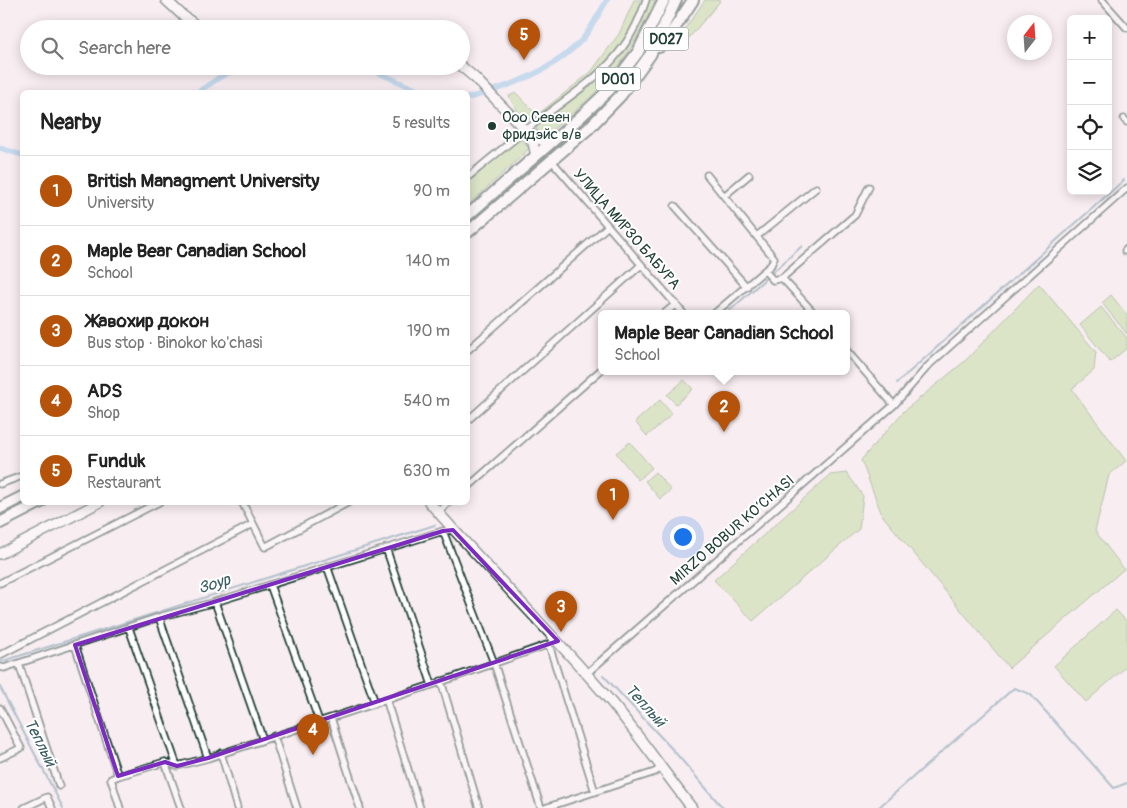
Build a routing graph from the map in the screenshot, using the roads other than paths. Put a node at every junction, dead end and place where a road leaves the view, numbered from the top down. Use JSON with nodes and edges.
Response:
{"nodes":[{"id":1,"x":166,"y":0,"type":"edge"},
{"id":2,"x":646,"y":0,"type":"edge"},
{"id":3,"x":664,"y":0,"type":"edge"},
{"id":4,"x":676,"y":0,"type":"edge"},
{"id":5,"x":693,"y":0,"type":"edge"},
{"id":6,"x":1102,"y":0,"type":"edge"},
{"id":7,"x":189,"y":20,"type":"edge"},
{"id":8,"x":1127,"y":28,"type":"edge"},
{"id":9,"x":470,"y":74,"type":"edge"},
{"id":10,"x":636,"y":75,"type":"junction"},
{"id":11,"x":525,"y":130,"type":"junction"},
{"id":12,"x":552,"y":142,"type":"junction"},
{"id":13,"x":536,"y":156,"type":"junction"},
{"id":14,"x":552,"y":161,"type":"junction"},
{"id":15,"x":706,"y":174,"type":"dead end"},
{"id":16,"x":470,"y":175,"type":"edge"},
{"id":17,"x":750,"y":175,"type":"dead end"},
{"id":18,"x":869,"y":186,"type":"dead end"},
{"id":19,"x":816,"y":188,"type":"dead end"},
{"id":20,"x":1127,"y":188,"type":"edge"},
{"id":21,"x":724,"y":196,"type":"junction"},
{"id":22,"x":675,"y":206,"type":"dead end"},
{"id":23,"x":470,"y":213,"type":"edge"},
{"id":24,"x":608,"y":226,"type":"junction"},
{"id":25,"x":470,"y":230,"type":"edge"},
{"id":26,"x":757,"y":236,"type":"junction"},
{"id":27,"x":642,"y":265,"type":"junction"},
{"id":28,"x":765,"y":271,"type":"junction"},
{"id":29,"x":782,"y":278,"type":"junction"},
{"id":30,"x":747,"y":287,"type":"junction"},
{"id":31,"x":676,"y":304,"type":"junction"},
{"id":32,"x":669,"y":310,"type":"edge"},
{"id":33,"x":681,"y":310,"type":"edge"},
{"id":34,"x":719,"y":310,"type":"edge"},
{"id":35,"x":811,"y":310,"type":"edge"},
{"id":36,"x":470,"y":348,"type":"edge"},
{"id":37,"x":850,"y":355,"type":"edge"},
{"id":38,"x":598,"y":373,"type":"edge"},
{"id":39,"x":894,"y":405,"type":"junction"},
{"id":40,"x":470,"y":418,"type":"edge"},
{"id":41,"x":20,"y":477,"type":"edge"},
{"id":42,"x":0,"y":484,"type":"edge"},
{"id":43,"x":470,"y":485,"type":"edge"},
{"id":44,"x":20,"y":498,"type":"edge"},
{"id":45,"x":35,"y":505,"type":"edge"},
{"id":46,"x":94,"y":505,"type":"edge"},
{"id":47,"x":153,"y":505,"type":"edge"},
{"id":48,"x":244,"y":505,"type":"edge"},
{"id":49,"x":343,"y":505,"type":"edge"},
{"id":50,"x":431,"y":505,"type":"edge"},
{"id":51,"x":447,"y":505,"type":"edge"},
{"id":52,"x":0,"y":508,"type":"edge"},
{"id":53,"x":438,"y":513,"type":"junction"},
{"id":54,"x":0,"y":523,"type":"edge"},
{"id":55,"x":253,"y":524,"type":"junction"},
{"id":56,"x":453,"y":530,"type":"junction"},
{"id":57,"x":443,"y":531,"type":"junction"},
{"id":58,"x":386,"y":548,"type":"junction"},
{"id":59,"x":0,"y":554,"type":"edge"},
{"id":60,"x":327,"y":566,"type":"junction"},
{"id":61,"x":0,"y":583,"type":"edge"},
{"id":62,"x":270,"y":585,"type":"junction"},
{"id":63,"x":215,"y":602,"type":"junction"},
{"id":64,"x":159,"y":617,"type":"junction"},
{"id":65,"x":129,"y":628,"type":"junction"},
{"id":66,"x":553,"y":643,"type":"junction"},
{"id":67,"x":75,"y":645,"type":"junction"},
{"id":68,"x":0,"y":655,"type":"edge"},
{"id":69,"x":494,"y":663,"type":"junction"},
{"id":70,"x":19,"y":664,"type":"junction"},
{"id":71,"x":0,"y":667,"type":"edge"},
{"id":72,"x":586,"y":674,"type":"junction"},
{"id":73,"x":441,"y":681,"type":"junction"},
{"id":74,"x":432,"y":685,"type":"junction"},
{"id":75,"x":386,"y":700,"type":"junction"},
{"id":76,"x":375,"y":703,"type":"junction"},
{"id":77,"x":1,"y":712,"type":"edge"},
{"id":78,"x":331,"y":718,"type":"junction"},
{"id":79,"x":319,"y":721,"type":"junction"},
{"id":80,"x":274,"y":736,"type":"junction"},
{"id":81,"x":263,"y":740,"type":"junction"},
{"id":82,"x":221,"y":754,"type":"junction"},
{"id":83,"x":0,"y":758,"type":"edge"},
{"id":84,"x":208,"y":758,"type":"junction"},
{"id":85,"x":165,"y":762,"type":"junction"},
{"id":86,"x":177,"y":766,"type":"junction"},
{"id":87,"x":661,"y":768,"type":"junction"},
{"id":88,"x":118,"y":776,"type":"junction"},
{"id":89,"x":59,"y":786,"type":"dead end"},
{"id":90,"x":595,"y":792,"type":"junction"},
{"id":91,"x":24,"y":808,"type":"edge"},
{"id":92,"x":52,"y":808,"type":"edge"},
{"id":93,"x":120,"y":808,"type":"edge"},
{"id":94,"x":181,"y":808,"type":"edge"},
{"id":95,"x":237,"y":808,"type":"edge"},
{"id":96,"x":298,"y":808,"type":"edge"},
{"id":97,"x":360,"y":808,"type":"edge"},
{"id":98,"x":420,"y":808,"type":"edge"},
{"id":99,"x":479,"y":808,"type":"edge"},
{"id":100,"x":543,"y":808,"type":"edge"},
{"id":101,"x":692,"y":808,"type":"edge"}],
"edges":[{"from":1,"to":7,"type":"main road"},
{"from":2,"to":11,"type":"street"},
{"from":3,"to":12,"type":"highway","number":"D001"},
{"from":4,"to":10,"type":"highway","number":"D001"},
{"from":5,"to":10,"type":"highway","number":"D027"},
{"from":6,"to":8,"type":"street"},
{"from":9,"to":11,"type":"main road"},
{"from":10,"to":14,"type":"highway","number":"D001"},
{"from":11,"to":12,"type":"main road"},
{"from":11,"to":13,"type":"main road"},
{"from":11,"to":16,"type":"street"},
{"from":12,"to":13,"type":"highway","number":"D001"},
{"from":13,"to":23,"type":"highway","number":"D001"},
{"from":14,"to":24,"type":"street","name":"УЛИЦА МИРЗО БАБУРА"},
{"from":14,"to":25,"type":"highway","number":"D001"},
{"from":15,"to":21,"type":"street"},
{"from":17,"to":21,"type":"street"},
{"from":18,"to":29,"type":"street"},
{"from":19,"to":26,"type":"street"},
{"from":20,"to":39,"type":"street","name":"MIRZO BOBUR KO‘CHASI"},
{"from":21,"to":26,"type":"street"},
{"from":22,"to":30,"type":"street"},
{"from":24,"to":27,"type":"street","name":"УЛИЦА МИРЗО БАБУРА"},
{"from":24,"to":36,"type":"street"},
{"from":26,"to":28,"type":"street"},
{"from":27,"to":31,"type":"street","name":"УЛИЦА МИРЗО БАБУРА"},
{"from":27,"to":40,"type":"street"},
{"from":28,"to":29,"type":"street"},
{"from":28,"to":30,"type":"street"},
{"from":29,"to":35,"type":"street"},
{"from":30,"to":34,"type":"street"},
{"from":31,"to":32,"type":"street"},
{"from":31,"to":33,"type":"street","name":"УЛИЦА МИРЗО БАБУРА"},
{"from":37,"to":39,"type":"street"},
{"from":38,"to":43,"type":"street"},
{"from":39,"to":72,"type":"street","name":"MIRZO BOBUR KO‘CHASI"},
{"from":41,"to":42,"type":"street"},
{"from":44,"to":52,"type":"highway"},
{"from":45,"to":54,"type":"highway"},
{"from":46,"to":59,"type":"main road"},
{"from":47,"to":61,"type":"street"},
{"from":48,"to":55,"type":"street"},
{"from":49,"to":55,"type":"street"},
{"from":50,"to":53,"type":"main road"},
{"from":51,"to":53,"type":"street"},
{"from":53,"to":56,"type":"main road"},
{"from":55,"to":68,"type":"street"},
{"from":56,"to":57,"type":"street"},
{"from":56,"to":66,"type":"main road"},
{"from":57,"to":58,"type":"street"},
{"from":57,"to":69,"type":"street"},
{"from":58,"to":60,"type":"street"},
{"from":58,"to":74,"type":"street"},
{"from":60,"to":62,"type":"street"},
{"from":60,"to":76,"type":"street"},
{"from":62,"to":63,"type":"street"},
{"from":62,"to":79,"type":"street"},
{"from":63,"to":64,"type":"street"},
{"from":63,"to":81,"type":"street"},
{"from":64,"to":65,"type":"street"},
{"from":64,"to":84,"type":"street"},
{"from":65,"to":67,"type":"street"},
{"from":65,"to":86,"type":"street"},
{"from":66,"to":69,"type":"street"},
{"from":66,"to":72,"type":"main road"},
{"from":66,"to":90,"type":"street"},
{"from":67,"to":70,"type":"street"},
{"from":67,"to":88,"type":"street"},
{"from":69,"to":73,"type":"street"},
{"from":69,"to":100,"type":"street"},
{"from":70,"to":71,"type":"street"},
{"from":70,"to":89,"type":"street"},
{"from":72,"to":87,"type":"main road"},
{"from":73,"to":74,"type":"street"},
{"from":73,"to":99,"type":"street"},
{"from":74,"to":75,"type":"street"},
{"from":75,"to":76,"type":"street"},
{"from":75,"to":98,"type":"street"},
{"from":76,"to":78,"type":"street"},
{"from":77,"to":83,"type":"street"},
{"from":78,"to":79,"type":"street"},
{"from":78,"to":97,"type":"street"},
{"from":79,"to":80,"type":"street"},
{"from":80,"to":81,"type":"street"},
{"from":80,"to":96,"type":"street"},
{"from":81,"to":82,"type":"street"},
{"from":82,"to":84,"type":"street"},
{"from":82,"to":95,"type":"street"},
{"from":84,"to":86,"type":"street"},
{"from":85,"to":86,"type":"street"},
{"from":85,"to":88,"type":"street"},
{"from":85,"to":94,"type":"street"},
{"from":87,"to":90,"type":"street"},
{"from":87,"to":101,"type":"main road"},
{"from":88,"to":93,"type":"street"},
{"from":90,"to":100,"type":"street"},
{"from":91,"to":92,"type":"street"}]}
